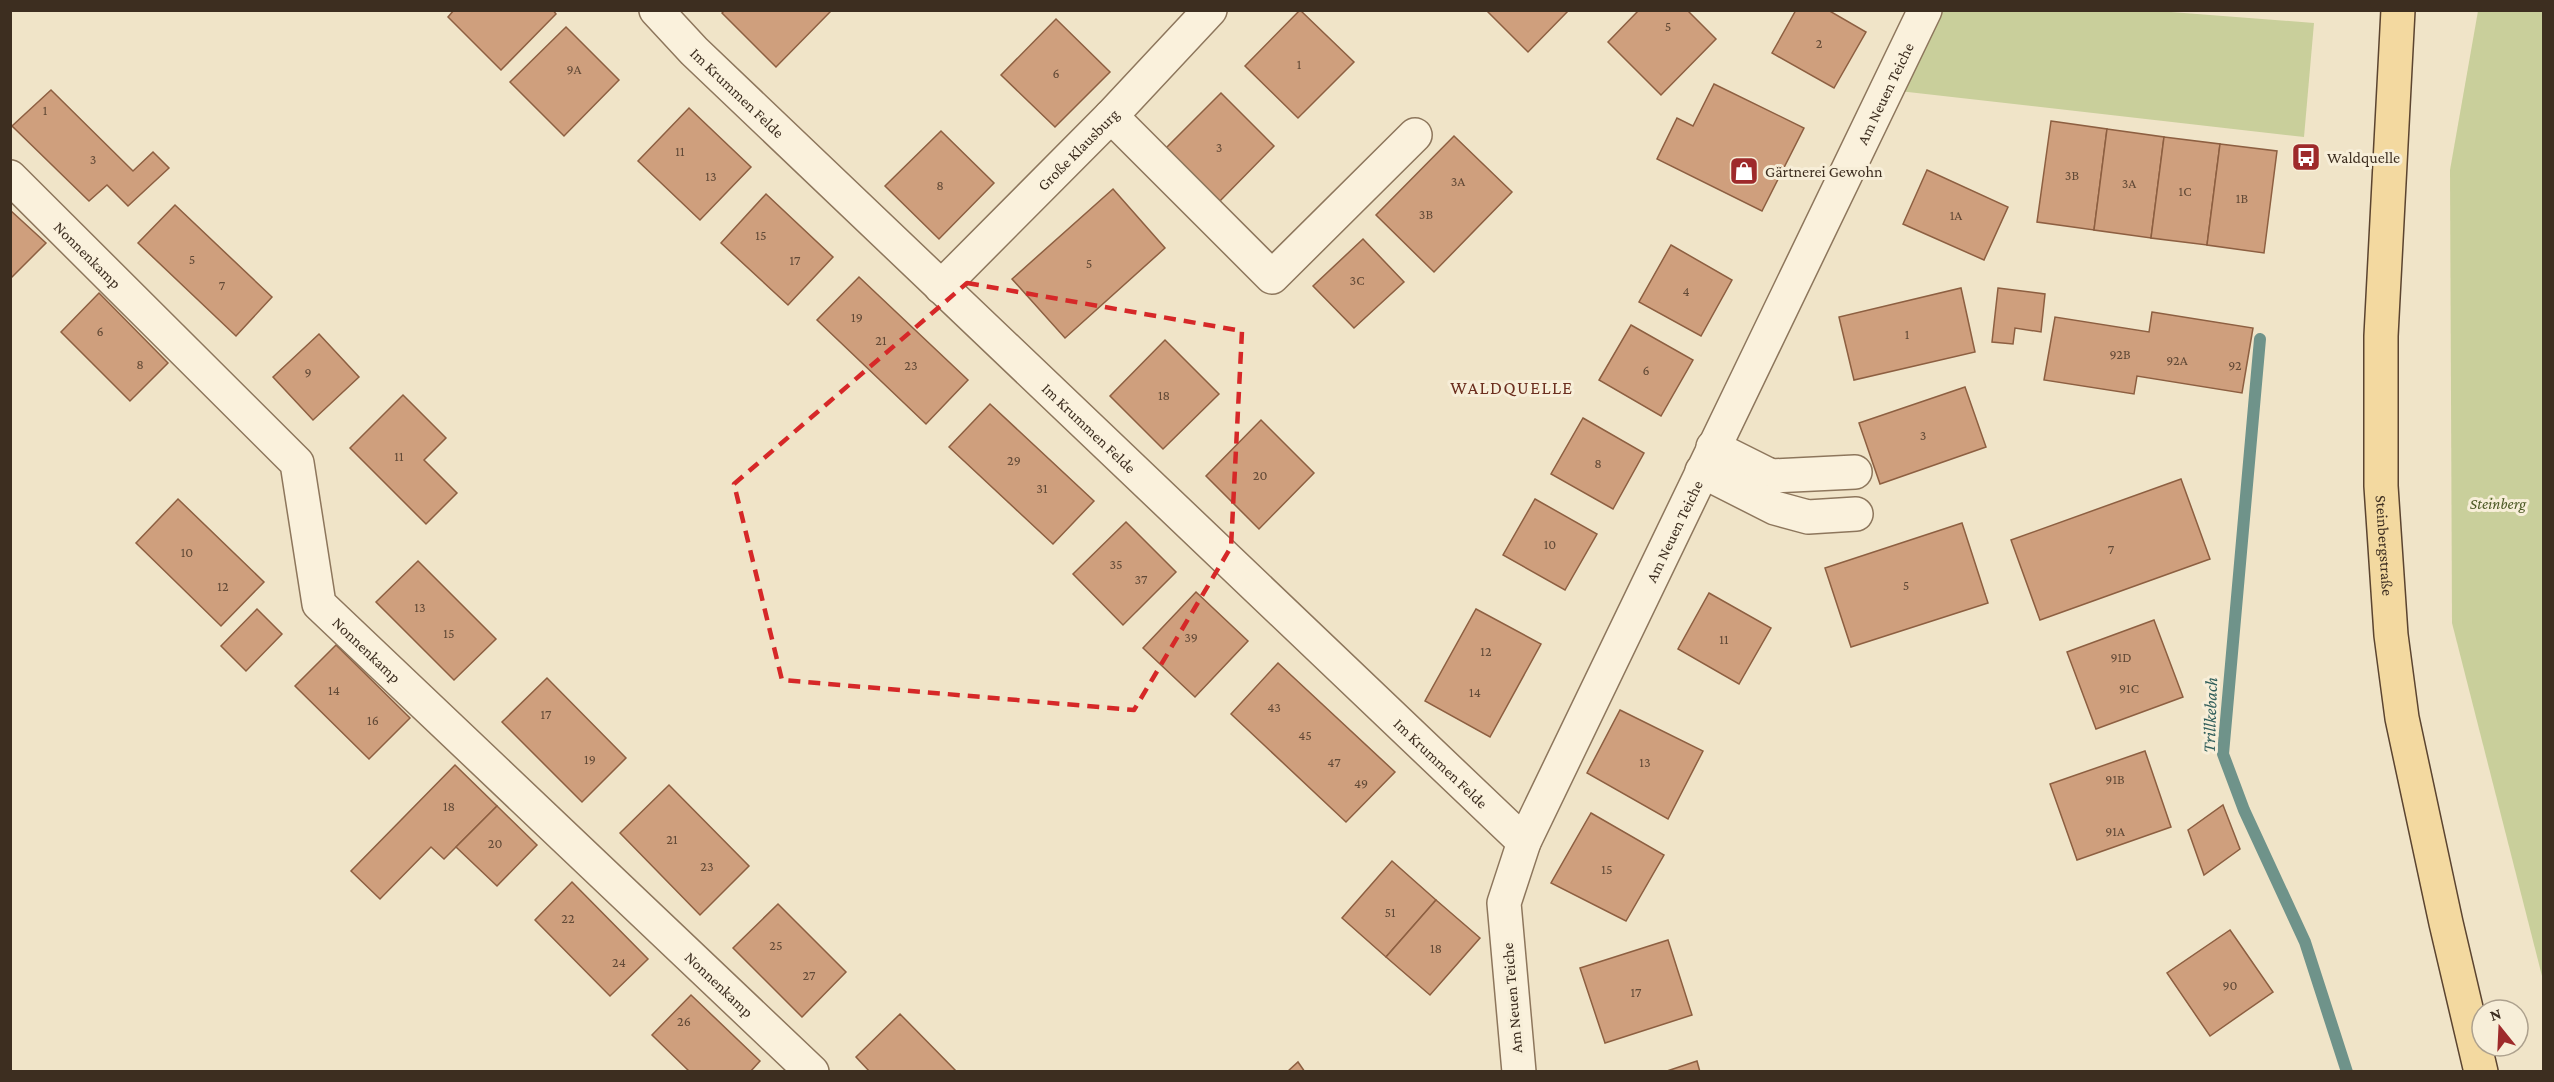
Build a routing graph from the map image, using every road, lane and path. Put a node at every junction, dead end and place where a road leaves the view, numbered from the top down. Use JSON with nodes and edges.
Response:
{"nodes":[{"id":1,"x":656,"y":10,"type":"edge"},
{"id":2,"x":1210,"y":10,"type":"edge"},
{"id":3,"x":1925,"y":10,"type":"edge"},
{"id":4,"x":2398,"y":10,"type":"edge"},
{"id":5,"x":1111,"y":116,"type":"junction"},
{"id":6,"x":1415,"y":135,"type":"dead end"},
{"id":7,"x":10,"y":177,"type":"edge"},
{"id":8,"x":941,"y":287,"type":"junction"},
{"id":9,"x":1707,"y":459,"type":"junction"},
{"id":10,"x":1855,"y":472,"type":"dead end"},
{"id":11,"x":1856,"y":514,"type":"dead end"},
{"id":12,"x":1524,"y":842,"type":"junction"},
{"id":13,"x":1512,"y":1069,"type":"edge"},
{"id":14,"x":812,"y":1071,"type":"edge"},
{"id":15,"x":2481,"y":1071,"type":"edge"}],
"edges":[{"from":1,"to":8,"type":"street","name":"Im Krummen Felde"},
{"from":2,"to":5,"type":"street","name":"Große Klausburg"},
{"from":3,"to":9,"type":"street","name":"Am Neuen Teiche"},
{"from":4,"to":15,"type":"main road","name":"Steinbergstraße"},
{"from":5,"to":6,"type":"street"},
{"from":5,"to":8,"type":"street","name":"Große Klausburg"},
{"from":7,"to":14,"type":"street","name":"Nonnenkamp"},
{"from":8,"to":12,"type":"street","name":"Im Krummen Felde"},
{"from":9,"to":10,"type":"street"},
{"from":9,"to":11,"type":"street"},
{"from":9,"to":12,"type":"street","name":"Am Neuen Teiche"},
{"from":12,"to":13,"type":"street","name":"Am Neuen Teiche"}]}
